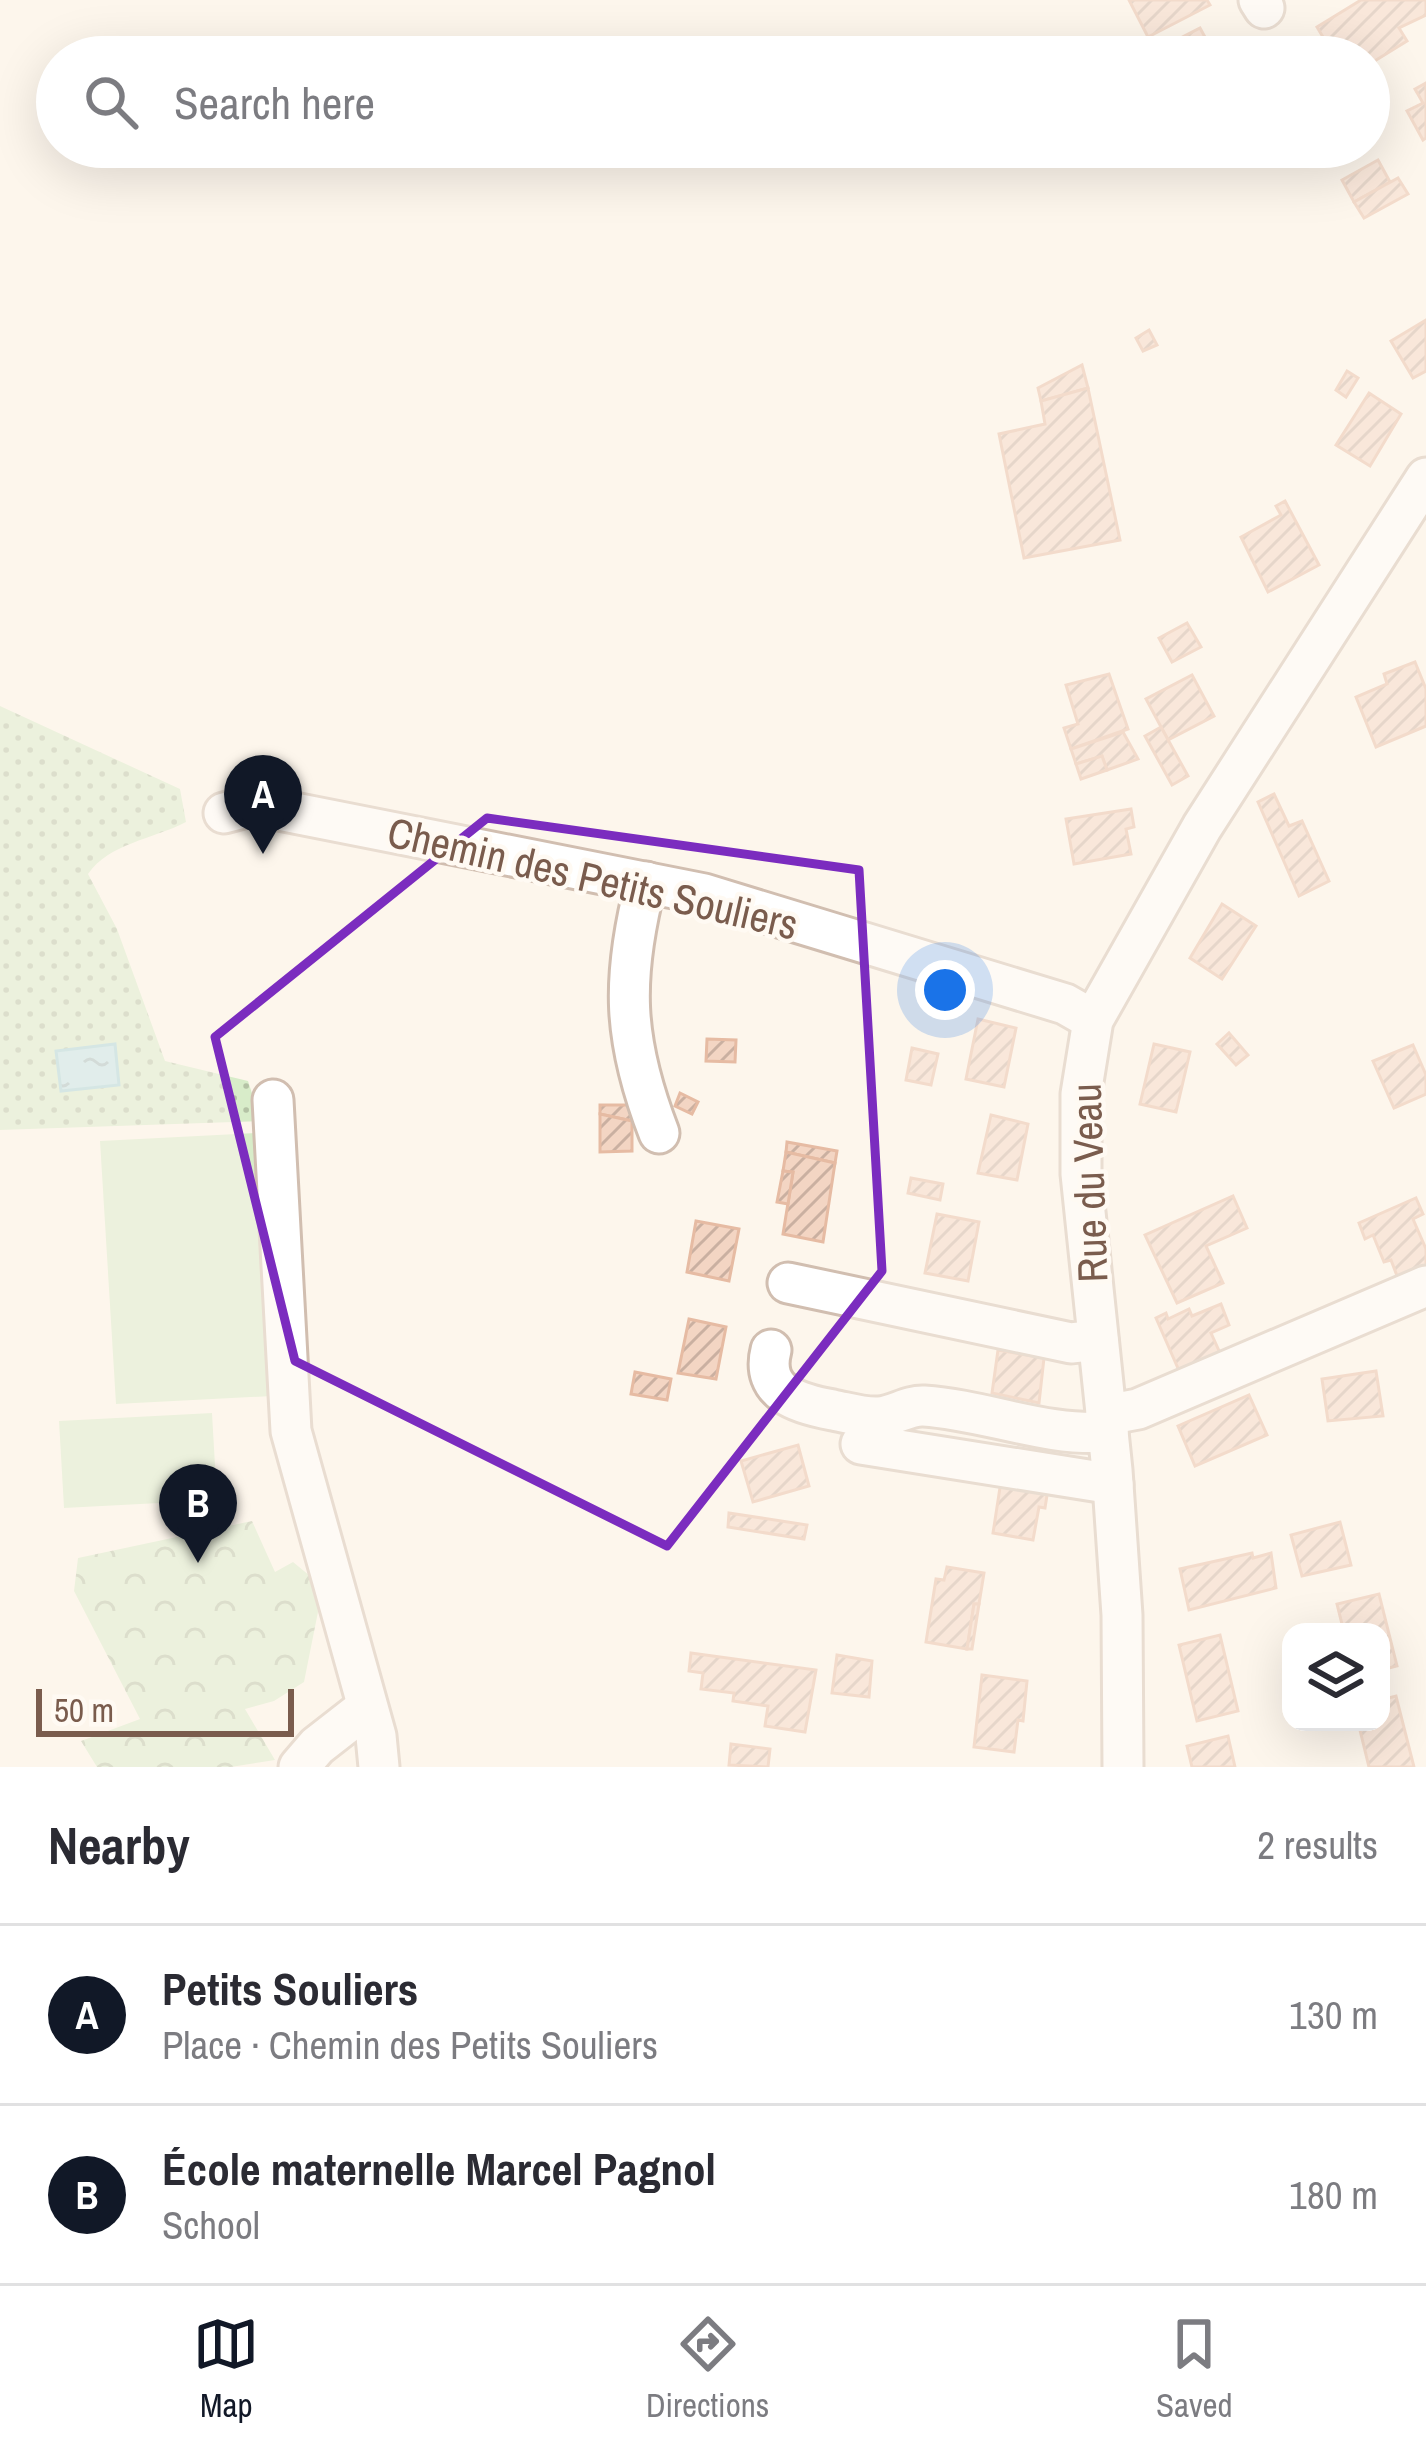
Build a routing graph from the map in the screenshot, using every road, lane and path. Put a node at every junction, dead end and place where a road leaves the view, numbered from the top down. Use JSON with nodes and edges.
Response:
{"nodes":[{"id":1,"x":1426,"y":478,"type":"edge"},
{"id":2,"x":224,"y":813,"type":"dead end"},
{"id":3,"x":646,"y":882,"type":"junction"},
{"id":4,"x":1093,"y":1020,"type":"junction"},
{"id":5,"x":273,"y":1100,"type":"dead end"},
{"id":6,"x":659,"y":1133,"type":"dead end"},
{"id":7,"x":788,"y":1283,"type":"dead end"},
{"id":8,"x":1426,"y":1286,"type":"edge"},
{"id":9,"x":1098,"y":1340,"type":"junction"},
{"id":10,"x":771,"y":1350,"type":"dead end"},
{"id":11,"x":1107,"y":1423,"type":"junction"},
{"id":12,"x":861,"y":1444,"type":"dead end"},
{"id":13,"x":1113,"y":1484,"type":"junction"},
{"id":14,"x":368,"y":1707,"type":"junction"},
{"id":15,"x":299,"y":1767,"type":"edge"},
{"id":16,"x":379,"y":1767,"type":"edge"},
{"id":17,"x":1123,"y":1767,"type":"edge"}],
"edges":[{"from":1,"to":4,"type":"street","name":"Rue du Veau"},
{"from":2,"to":3,"type":"street","name":"Chemin des Petits Souliers"},
{"from":3,"to":4,"type":"street","name":"Chemin des Petits Souliers"},
{"from":3,"to":6,"type":"street"},
{"from":4,"to":9,"type":"street","name":"Rue du Veau"},
{"from":5,"to":14,"type":"street"},
{"from":7,"to":9,"type":"street"},
{"from":8,"to":11,"type":"street"},
{"from":9,"to":11,"type":"street","name":"Rue du Veau"},
{"from":10,"to":11,"type":"street"},
{"from":11,"to":13,"type":"street","name":"Rue du Veau"},
{"from":12,"to":13,"type":"street"},
{"from":13,"to":17,"type":"street","name":"Rue du Veau"},
{"from":14,"to":15,"type":"street"},
{"from":14,"to":16,"type":"street"}]}
